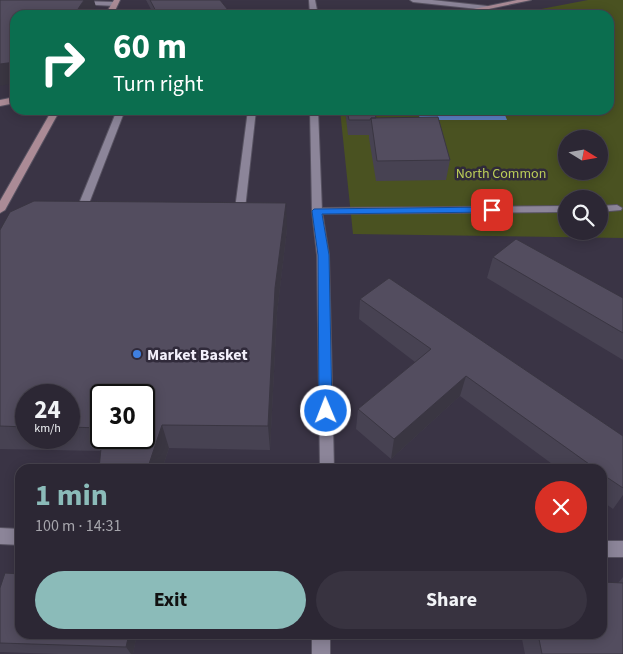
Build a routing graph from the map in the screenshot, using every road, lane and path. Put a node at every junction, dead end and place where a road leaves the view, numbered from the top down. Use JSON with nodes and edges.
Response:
{"nodes":[{"id":1,"x":413,"y":0,"type":"edge"},
{"id":2,"x":528,"y":0,"type":"edge"},
{"id":3,"x":69,"y":2,"type":"edge"},
{"id":4,"x":116,"y":2,"type":"edge"},
{"id":5,"x":487,"y":8,"type":"junction"},
{"id":6,"x":476,"y":10,"type":"edge"},
{"id":7,"x":53,"y":115,"type":"edge"},
{"id":8,"x":119,"y":115,"type":"edge"},
{"id":9,"x":251,"y":115,"type":"edge"},
{"id":10,"x":314,"y":115,"type":"edge"},
{"id":11,"x":83,"y":206,"type":"edge"},
{"id":12,"x":608,"y":208,"type":"edge"},
{"id":13,"x":617,"y":208,"type":"dead end"},
{"id":14,"x":558,"y":209,"type":"edge"},
{"id":15,"x":0,"y":210,"type":"edge"},
{"id":16,"x":240,"y":210,"type":"edge"},
{"id":17,"x":317,"y":211,"type":"junction"},
{"id":18,"x":327,"y":464,"type":"edge"},
{"id":19,"x":0,"y":536,"type":"edge"},
{"id":20,"x":15,"y":537,"type":"edge"},
{"id":21,"x":607,"y":549,"type":"edge"},
{"id":22,"x":623,"y":549,"type":"edge"},
{"id":23,"x":321,"y":639,"type":"edge"},
{"id":24,"x":321,"y":654,"type":"edge"}],
"edges":[{"from":1,"to":5,"type":"street"},
{"from":2,"to":5,"type":"main road"},
{"from":3,"to":4,"type":"street"},
{"from":5,"to":6,"type":"main road"},
{"from":7,"to":15,"type":"main road"},
{"from":8,"to":11,"type":"street"},
{"from":9,"to":16,"type":"street"},
{"from":10,"to":17,"type":"street"},
{"from":12,"to":13,"type":"street"},
{"from":14,"to":17,"type":"street"},
{"from":17,"to":18,"type":"street"},
{"from":19,"to":20,"type":"street"},
{"from":21,"to":22,"type":"street"},
{"from":23,"to":24,"type":"street"}]}
